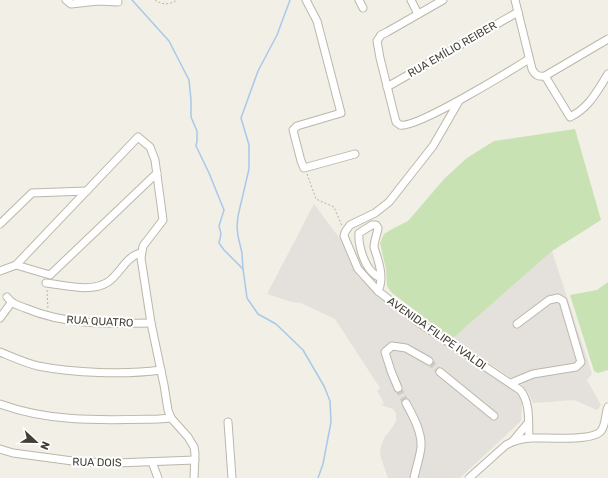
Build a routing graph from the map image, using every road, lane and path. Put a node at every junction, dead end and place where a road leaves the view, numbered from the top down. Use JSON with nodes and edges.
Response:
{"nodes":[{"id":1,"x":66,"y":0,"type":"edge"},
{"id":2,"x":155,"y":0,"type":"edge"},
{"id":3,"x":177,"y":0,"type":"edge"},
{"id":4,"x":306,"y":0,"type":"edge"},
{"id":5,"x":359,"y":0,"type":"edge"},
{"id":6,"x":411,"y":0,"type":"edge"},
{"id":7,"x":443,"y":0,"type":"edge"},
{"id":8,"x":515,"y":0,"type":"edge"},
{"id":9,"x":118,"y":2,"type":"dead end"},
{"id":10,"x":363,"y":8,"type":"dead end"},
{"id":11,"x":518,"y":12,"type":"junction"},
{"id":12,"x":418,"y":14,"type":"junction"},
{"id":13,"x":608,"y":39,"type":"edge"},
{"id":14,"x":529,"y":59,"type":"junction"},
{"id":15,"x":608,"y":74,"type":"edge"},
{"id":16,"x":545,"y":76,"type":"junction"},
{"id":17,"x":387,"y":87,"type":"junction"},
{"id":18,"x":459,"y":101,"type":"junction"},
{"id":19,"x":355,"y":154,"type":"dead end"},
{"id":20,"x":304,"y":168,"type":"junction"},
{"id":21,"x":157,"y":173,"type":"junction"},
{"id":22,"x":87,"y":191,"type":"junction"},
{"id":23,"x":0,"y":224,"type":"edge"},
{"id":24,"x":345,"y":232,"type":"junction"},
{"id":25,"x":141,"y":253,"type":"junction"},
{"id":26,"x":16,"y":265,"type":"junction"},
{"id":27,"x":0,"y":271,"type":"edge"},
{"id":28,"x":381,"y":278,"type":"junction"},
{"id":29,"x":46,"y":283,"type":"joint"},
{"id":30,"x":378,"y":291,"type":"junction"},
{"id":31,"x":48,"y":316,"type":"junction"},
{"id":32,"x":0,"y":318,"type":"edge"},
{"id":33,"x":151,"y":323,"type":"junction"},
{"id":34,"x":517,"y":324,"type":"dead end"},
{"id":35,"x":0,"y":352,"type":"edge"},
{"id":36,"x":429,"y":361,"type":"tunnel mouth"},
{"id":37,"x":161,"y":370,"type":"junction"},
{"id":38,"x":440,"y":372,"type":"tunnel mouth"},
{"id":39,"x":510,"y":383,"type":"junction"},
{"id":40,"x":398,"y":388,"type":"tunnel mouth"},
{"id":41,"x":406,"y":403,"type":"tunnel mouth"},
{"id":42,"x":0,"y":404,"type":"edge"},
{"id":43,"x":608,"y":407,"type":"edge"},
{"id":44,"x":494,"y":416,"type":"dead end"},
{"id":45,"x":171,"y":418,"type":"junction"},
{"id":46,"x":228,"y":422,"type":"dead end"},
{"id":47,"x":528,"y":424,"type":"junction"},
{"id":48,"x":529,"y":438,"type":"junction"},
{"id":49,"x":512,"y":442,"type":"junction"},
{"id":50,"x":0,"y":449,"type":"edge"},
{"id":51,"x":195,"y":460,"type":"junction"},
{"id":52,"x":152,"y":462,"type":"junction"},
{"id":53,"x":158,"y":478,"type":"edge"},
{"id":54,"x":194,"y":478,"type":"edge"},
{"id":55,"x":232,"y":478,"type":"edge"},
{"id":56,"x":414,"y":478,"type":"edge"},
{"id":57,"x":469,"y":478,"type":"edge"}],
"edges":[{"from":1,"to":9,"type":"street"},
{"from":2,"to":3,"type":"path"},
{"from":4,"to":20,"type":"street"},
{"from":5,"to":10,"type":"street"},
{"from":6,"to":12,"type":"street"},
{"from":7,"to":12,"type":"street"},
{"from":8,"to":11,"type":"street"},
{"from":11,"to":14,"type":"street"},
{"from":11,"to":17,"type":"street","name":"RUA EMÍLIO REIBER"},
{"from":12,"to":17,"type":"street"},
{"from":13,"to":16,"type":"street"},
{"from":14,"to":16,"type":"street"},
{"from":14,"to":18,"type":"street"},
{"from":15,"to":16,"type":"street"},
{"from":17,"to":18,"type":"street"},
{"from":18,"to":24,"type":"street"},
{"from":19,"to":20,"type":"street"},
{"from":20,"to":24,"type":"path"},
{"from":21,"to":22,"type":"street"},
{"from":21,"to":25,"type":"street"},
{"from":21,"to":26,"type":"street"},
{"from":22,"to":23,"type":"street"},
{"from":22,"to":26,"type":"street"},
{"from":24,"to":30,"type":"street","name":"AVENIDA FILIPE IVALDI"},
{"from":25,"to":29,"type":"street"},
{"from":25,"to":33,"type":"street"},
{"from":26,"to":27,"type":"street"},
{"from":28,"to":28,"type":"street"},
{"from":28,"to":30,"type":"street"},
{"from":29,"to":31,"type":"path"},
{"from":30,"to":39,"type":"street","name":"AVENIDA FILIPE IVALDI"},
{"from":31,"to":32,"type":"street","name":"RUA QUATRO"},
{"from":31,"to":33,"type":"street","name":"RUA QUATRO"},
{"from":33,"to":37,"type":"street"},
{"from":34,"to":39,"type":"street"},
{"from":35,"to":37,"type":"street"},
{"from":36,"to":40,"type":"street"},
{"from":37,"to":45,"type":"street"},
{"from":38,"to":44,"type":"street"},
{"from":39,"to":47,"type":"street","name":"AVENIDA FILIPE IVALDI"},
{"from":41,"to":56,"type":"street"},
{"from":42,"to":45,"type":"street"},
{"from":43,"to":48,"type":"street"},
{"from":45,"to":51,"type":"street"},
{"from":46,"to":55,"type":"street"},
{"from":47,"to":48,"type":"street","name":"AVENIDA FILIPE IVALDI"},
{"from":47,"to":49,"type":"street"},
{"from":48,"to":49,"type":"street"},
{"from":49,"to":57,"type":"street"},
{"from":50,"to":52,"type":"street","name":"RUA DOIS"},
{"from":51,"to":52,"type":"street","name":"RUA DOIS"},
{"from":51,"to":54,"type":"street"},
{"from":52,"to":53,"type":"street"}]}
